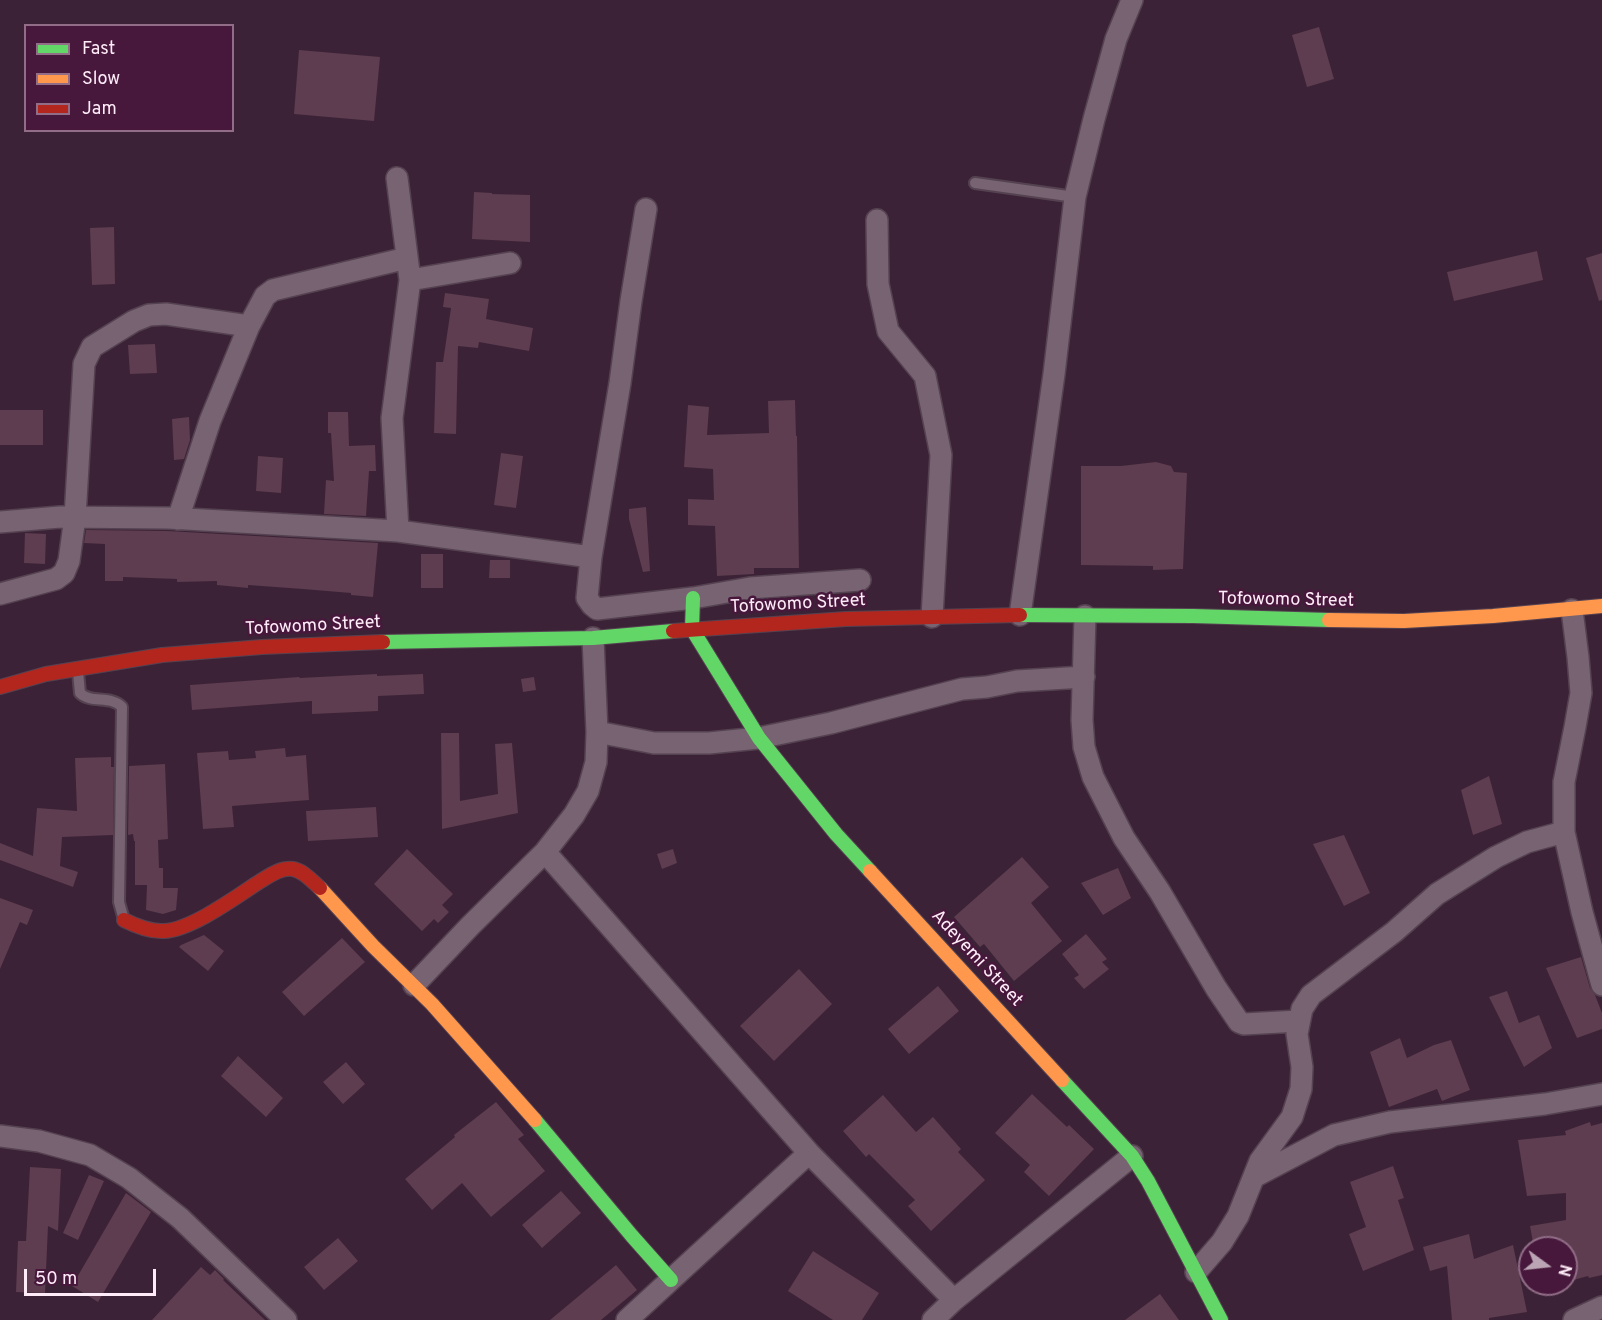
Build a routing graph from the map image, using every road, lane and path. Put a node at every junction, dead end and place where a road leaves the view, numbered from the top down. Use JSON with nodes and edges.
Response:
{"nodes":[{"id":1,"x":1132,"y":0,"type":"edge"},
{"id":2,"x":397,"y":178,"type":"dead end"},
{"id":3,"x":975,"y":183,"type":"dead end"},
{"id":4,"x":1075,"y":197,"type":"junction"},
{"id":5,"x":646,"y":209,"type":"dead end"},
{"id":6,"x":877,"y":220,"type":"dead end"},
{"id":7,"x":407,"y":258,"type":"junction"},
{"id":8,"x":510,"y":263,"type":"dead end"},
{"id":9,"x":410,"y":280,"type":"junction"},
{"id":10,"x":249,"y":326,"type":"junction"},
{"id":11,"x":75,"y":517,"type":"junction"},
{"id":12,"x":178,"y":519,"type":"junction"},
{"id":13,"x":0,"y":522,"type":"edge"},
{"id":14,"x":398,"y":531,"type":"junction"},
{"id":15,"x":591,"y":556,"type":"junction"},
{"id":16,"x":860,"y":580,"type":"dead end"},
{"id":17,"x":0,"y":594,"type":"edge"},
{"id":18,"x":693,"y":598,"type":"junction"},
{"id":19,"x":1602,"y":606,"type":"edge"},
{"id":20,"x":1572,"y":610,"type":"junction"},
{"id":21,"x":1020,"y":615,"type":"junction"},
{"id":22,"x":1086,"y":616,"type":"junction"},
{"id":23,"x":932,"y":617,"type":"junction"},
{"id":24,"x":692,"y":629,"type":"junction"},
{"id":25,"x":593,"y":638,"type":"junction"},
{"id":26,"x":78,"y":669,"type":"junction"},
{"id":27,"x":1084,"y":677,"type":"junction"},
{"id":28,"x":0,"y":687,"type":"edge"},
{"id":29,"x":597,"y":732,"type":"junction"},
{"id":30,"x":759,"y":738,"type":"junction"},
{"id":31,"x":1564,"y":832,"type":"junction"},
{"id":32,"x":544,"y":852,"type":"junction"},
{"id":33,"x":124,"y":920,"type":"joint"},
{"id":34,"x":414,"y":985,"type":"junction"},
{"id":35,"x":1602,"y":985,"type":"edge"},
{"id":36,"x":1299,"y":1022,"type":"junction"},
{"id":37,"x":1602,"y":1094,"type":"edge"},
{"id":38,"x":0,"y":1136,"type":"edge"},
{"id":39,"x":809,"y":1153,"type":"junction"},
{"id":40,"x":1132,"y":1156,"type":"junction"},
{"id":41,"x":1254,"y":1177,"type":"junction"},
{"id":42,"x":1196,"y":1272,"type":"junction"},
{"id":43,"x":671,"y":1281,"type":"junction"},
{"id":44,"x":954,"y":1300,"type":"junction"},
{"id":45,"x":1602,"y":1307,"type":"edge"},
{"id":46,"x":286,"y":1320,"type":"edge"},
{"id":47,"x":627,"y":1320,"type":"edge"},
{"id":48,"x":933,"y":1320,"type":"edge"},
{"id":49,"x":1221,"y":1320,"type":"edge"},
{"id":50,"x":1574,"y":1320,"type":"edge"}],
"edges":[{"from":1,"to":4,"type":"street"},
{"from":2,"to":7,"type":"street"},
{"from":3,"to":4,"type":"lane"},
{"from":4,"to":21,"type":"street"},
{"from":5,"to":15,"type":"street"},
{"from":6,"to":23,"type":"street"},
{"from":7,"to":9,"type":"street"},
{"from":7,"to":10,"type":"street"},
{"from":8,"to":9,"type":"street"},
{"from":9,"to":14,"type":"street"},
{"from":10,"to":11,"type":"street"},
{"from":10,"to":12,"type":"street"},
{"from":11,"to":12,"type":"street"},
{"from":11,"to":13,"type":"street"},
{"from":11,"to":17,"type":"street"},
{"from":12,"to":14,"type":"street"},
{"from":14,"to":15,"type":"street"},
{"from":15,"to":18,"type":"street"},
{"from":16,"to":18,"type":"street"},
{"from":18,"to":24,"type":"street"},
{"from":19,"to":20,"type":"street","name":"Tofowomo Street"},
{"from":20,"to":22,"type":"street","name":"Tofowomo Street"},
{"from":20,"to":31,"type":"street"},
{"from":21,"to":22,"type":"street","name":"Tofowomo Street"},
{"from":21,"to":23,"type":"street","name":"Tofowomo Street"},
{"from":22,"to":27,"type":"street"},
{"from":23,"to":24,"type":"street","name":"Tofowomo Street"},
{"from":24,"to":25,"type":"street","name":"Tofowomo Street"},
{"from":24,"to":30,"type":"street","name":"Adeyemi Street"},
{"from":25,"to":26,"type":"street","name":"Tofowomo Street"},
{"from":25,"to":29,"type":"street"},
{"from":26,"to":28,"type":"street","name":"Tofowomo Street"},
{"from":26,"to":33,"type":"lane"},
{"from":27,"to":30,"type":"street"},
{"from":27,"to":36,"type":"street"},
{"from":29,"to":30,"type":"street"},
{"from":29,"to":32,"type":"street"},
{"from":30,"to":40,"type":"street","name":"Adeyemi Street"},
{"from":31,"to":35,"type":"street"},
{"from":31,"to":36,"type":"street"},
{"from":32,"to":34,"type":"street"},
{"from":32,"to":39,"type":"street"},
{"from":33,"to":34,"type":"street"},
{"from":34,"to":43,"type":"street"},
{"from":36,"to":41,"type":"street"},
{"from":37,"to":41,"type":"street"},
{"from":38,"to":46,"type":"street"},
{"from":39,"to":43,"type":"street"},
{"from":39,"to":44,"type":"street"},
{"from":40,"to":42,"type":"street","name":"Adeyemi Street"},
{"from":40,"to":44,"type":"street"},
{"from":41,"to":42,"type":"street"},
{"from":42,"to":49,"type":"street","name":"Adeyemi Street"},
{"from":43,"to":47,"type":"street"},
{"from":44,"to":48,"type":"street"},
{"from":45,"to":50,"type":"street"}]}
